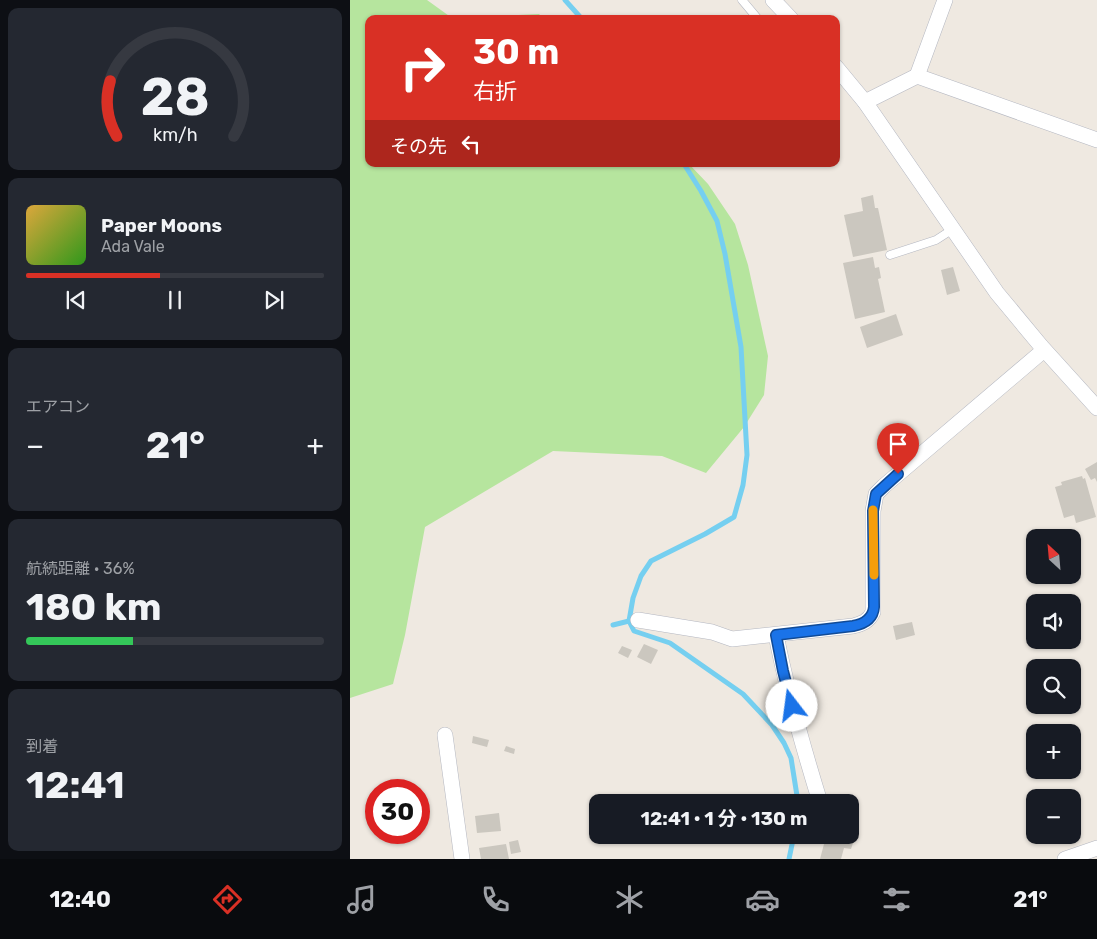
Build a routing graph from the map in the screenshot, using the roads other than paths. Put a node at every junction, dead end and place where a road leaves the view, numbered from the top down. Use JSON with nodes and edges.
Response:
{"nodes":[{"id":1,"x":742,"y":0,"type":"edge"},
{"id":2,"x":773,"y":0,"type":"edge"},
{"id":3,"x":944,"y":0,"type":"edge"},
{"id":4,"x":755,"y":15,"type":"edge"},
{"id":5,"x":788,"y":15,"type":"edge"},
{"id":6,"x":840,"y":72,"type":"edge"},
{"id":7,"x":917,"y":76,"type":"junction"},
{"id":8,"x":865,"y":102,"type":"junction"},
{"id":9,"x":1097,"y":140,"type":"edge"},
{"id":10,"x":952,"y":229,"type":"junction"},
{"id":11,"x":890,"y":256,"type":"dead end"},
{"id":12,"x":1044,"y":350,"type":"junction"},
{"id":13,"x":1097,"y":408,"type":"edge"},
{"id":14,"x":638,"y":620,"type":"dead end"},
{"id":15,"x":776,"y":635,"type":"junction"},
{"id":16,"x":445,"y":735,"type":"dead end"},
{"id":17,"x":818,"y":794,"type":"edge"},
{"id":18,"x":1097,"y":848,"type":"edge"},
{"id":19,"x":462,"y":859,"type":"edge"},
{"id":20,"x":1065,"y":859,"type":"edge"}],
"edges":[{"from":1,"to":4,"type":"lane"},
{"from":2,"to":5,"type":"street"},
{"from":3,"to":7,"type":"street"},
{"from":6,"to":8,"type":"street"},
{"from":7,"to":8,"type":"street"},
{"from":7,"to":9,"type":"street"},
{"from":8,"to":10,"type":"street"},
{"from":10,"to":11,"type":"lane"},
{"from":10,"to":12,"type":"street"},
{"from":12,"to":13,"type":"street"},
{"from":12,"to":15,"type":"street"},
{"from":14,"to":15,"type":"street"},
{"from":15,"to":17,"type":"street"},
{"from":16,"to":19,"type":"street"},
{"from":18,"to":20,"type":"street"}]}
